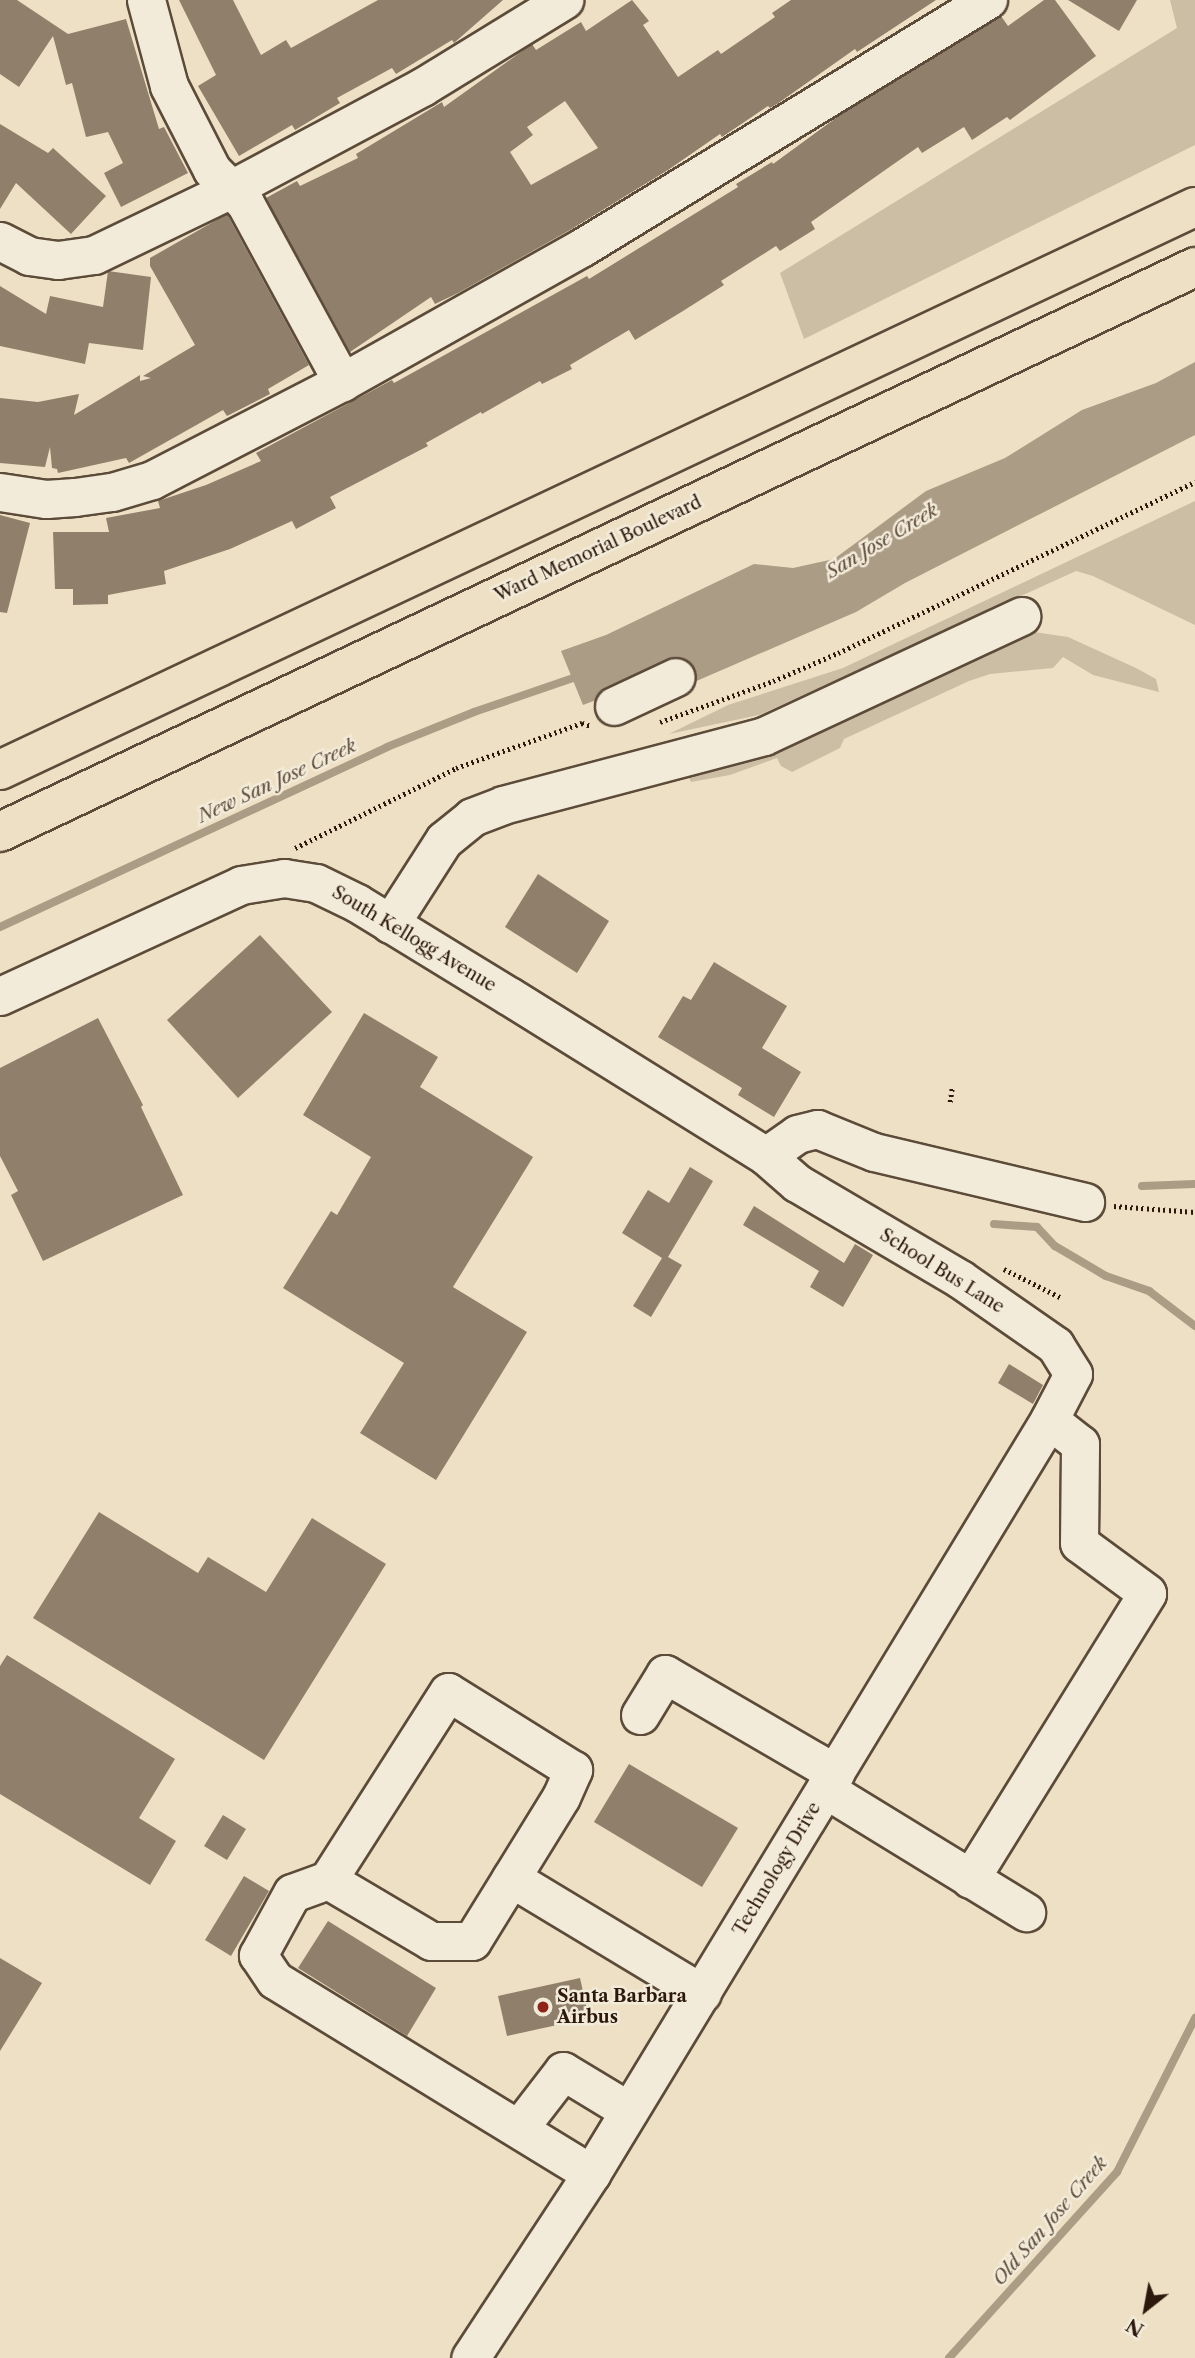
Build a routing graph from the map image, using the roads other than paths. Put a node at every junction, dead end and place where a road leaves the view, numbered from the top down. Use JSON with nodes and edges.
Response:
{"nodes":[{"id":1,"x":146,"y":0,"type":"edge"},
{"id":2,"x":564,"y":0,"type":"edge"},
{"id":3,"x":988,"y":0,"type":"edge"},
{"id":4,"x":231,"y":188,"type":"junction"},
{"id":5,"x":1195,"y":207,"type":"edge"},
{"id":6,"x":0,"y":241,"type":"edge"},
{"id":7,"x":1195,"y":267,"type":"edge"},
{"id":8,"x":342,"y":382,"type":"junction"},
{"id":9,"x":0,"y":492,"type":"edge"},
{"id":10,"x":1021,"y":616,"type":"dead end"},
{"id":11,"x":676,"y":677,"type":"dead end"},
{"id":12,"x":604,"y":716,"type":"road end"},
{"id":13,"x":0,"y":770,"type":"edge"},
{"id":14,"x":0,"y":832,"type":"edge"},
{"id":15,"x":390,"y":924,"type":"junction"},
{"id":16,"x":0,"y":996,"type":"edge"},
{"id":17,"x":766,"y":1156,"type":"junction"},
{"id":18,"x":797,"y":1183,"type":"joint"},
{"id":19,"x":1085,"y":1202,"type":"road end"},
{"id":20,"x":1073,"y":1374,"type":"joint"},
{"id":21,"x":1049,"y":1420,"type":"junction"},
{"id":22,"x":640,"y":1715,"type":"dead end"},
{"id":23,"x":830,"y":1781,"type":"junction"},
{"id":24,"x":511,"y":1878,"type":"junction"},
{"id":25,"x":970,"y":1879,"type":"junction"},
{"id":26,"x":328,"y":1880,"type":"junction"},
{"id":27,"x":1026,"y":1912,"type":"dead end"},
{"id":28,"x":702,"y":1993,"type":"junction"},
{"id":29,"x":629,"y":2111,"type":"junction"},
{"id":30,"x":519,"y":2128,"type":"junction"},
{"id":31,"x":591,"y":2174,"type":"junction"},
{"id":32,"x":470,"y":2358,"type":"edge"}],
"edges":[{"from":1,"to":4,"type":"street"},
{"from":2,"to":4,"type":"street"},
{"from":3,"to":8,"type":"street"},
{"from":4,"to":6,"type":"street"},
{"from":4,"to":8,"type":"street"},
{"from":5,"to":13,"type":"highway"},
{"from":7,"to":14,"type":"highway","name":"Ward Memorial Boulevard"},
{"from":8,"to":9,"type":"street"},
{"from":10,"to":15,"type":"street"},
{"from":11,"to":12,"type":"street"},
{"from":15,"to":16,"type":"street","name":"South Kellogg Avenue"},
{"from":15,"to":17,"type":"street","name":"South Kellogg Avenue"},
{"from":17,"to":18,"type":"street","name":"South Kellogg Avenue"},
{"from":17,"to":19,"type":"street"},
{"from":18,"to":20,"type":"street","name":"School Bus Lane"},
{"from":20,"to":21,"type":"street","name":"Technology Drive"},
{"from":21,"to":23,"type":"street","name":"Technology Drive"},
{"from":21,"to":25,"type":"street"},
{"from":22,"to":23,"type":"street"},
{"from":23,"to":25,"type":"street"},
{"from":23,"to":28,"type":"street","name":"Technology Drive"},
{"from":24,"to":26,"type":"street"},
{"from":24,"to":26,"type":"street"},
{"from":24,"to":28,"type":"street"},
{"from":25,"to":27,"type":"street"},
{"from":26,"to":30,"type":"street"},
{"from":28,"to":29,"type":"street","name":"Technology Drive"},
{"from":29,"to":30,"type":"street"},
{"from":29,"to":31,"type":"street","name":"Technology Drive"},
{"from":30,"to":31,"type":"street"},
{"from":31,"to":32,"type":"street","name":"Technology Drive"}]}
